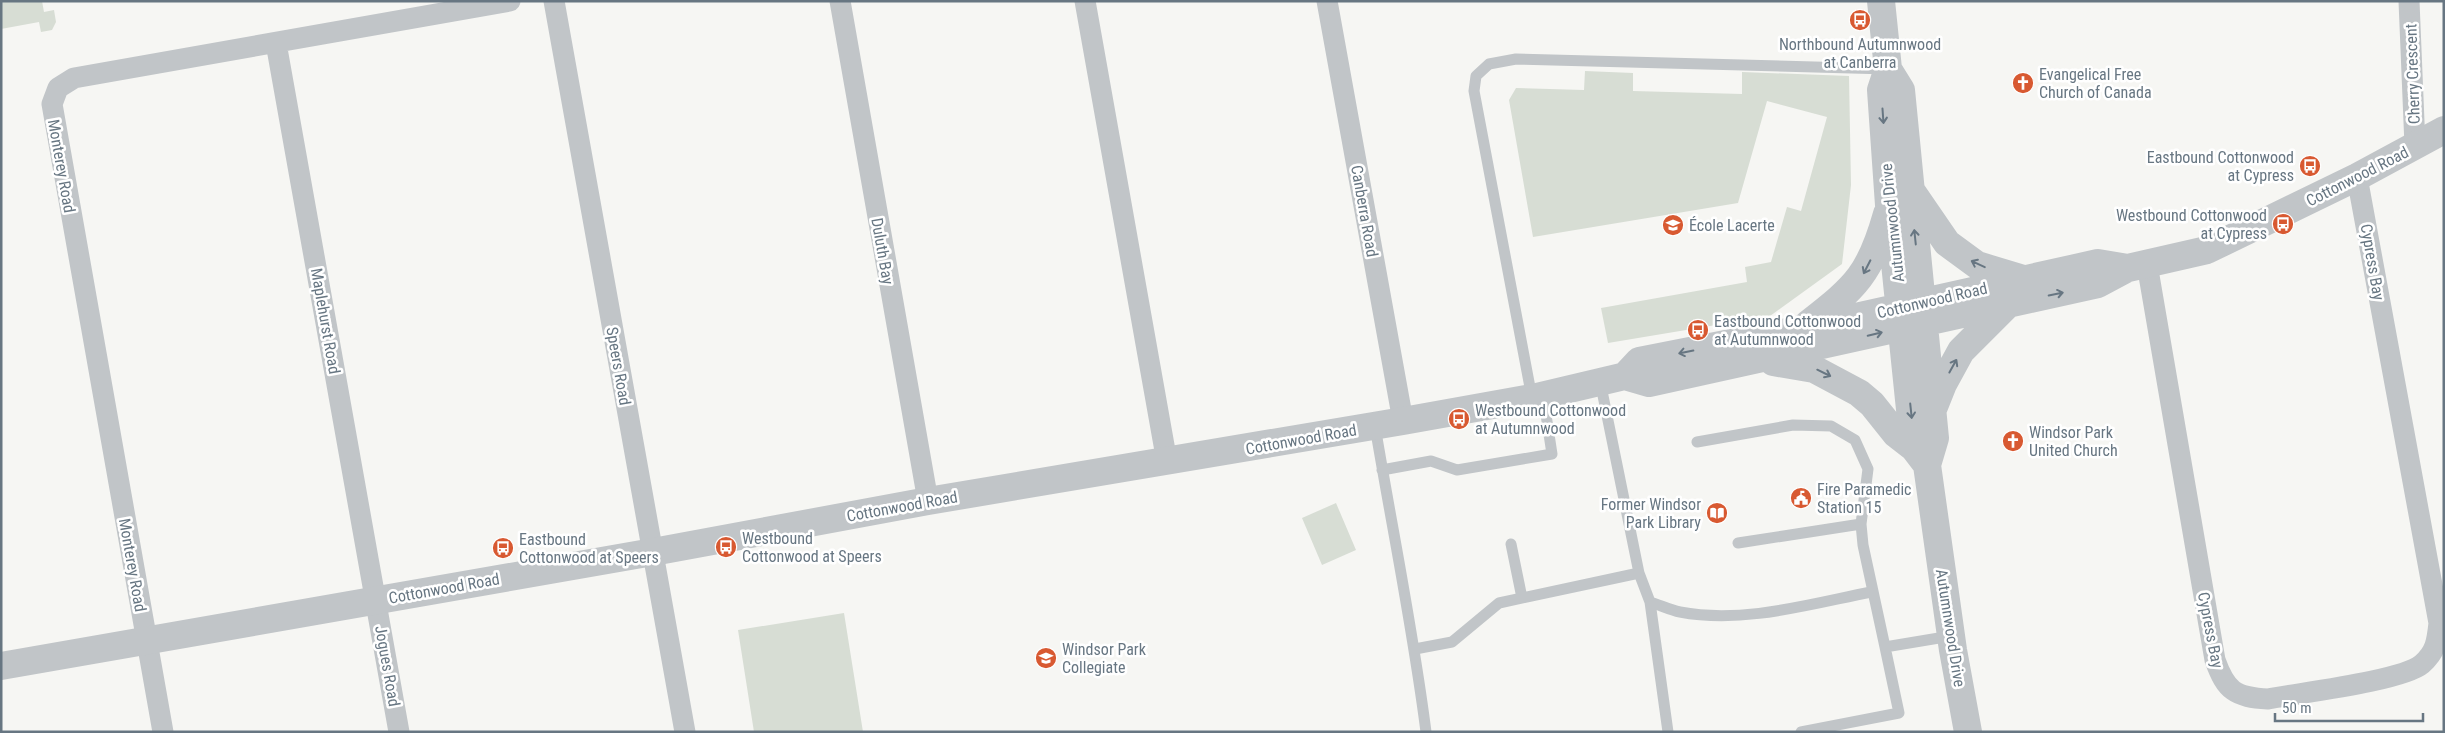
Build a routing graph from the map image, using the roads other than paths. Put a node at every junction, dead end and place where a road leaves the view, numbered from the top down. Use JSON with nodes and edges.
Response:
{"nodes":[{"id":1,"x":510,"y":1,"type":"edge"},
{"id":2,"x":554,"y":1,"type":"edge"},
{"id":3,"x":840,"y":1,"type":"edge"},
{"id":4,"x":1085,"y":1,"type":"edge"},
{"id":5,"x":1327,"y":1,"type":"edge"},
{"id":6,"x":1881,"y":1,"type":"edge"},
{"id":7,"x":2409,"y":1,"type":"edge"},
{"id":8,"x":276,"y":43,"type":"junction"},
{"id":9,"x":1888,"y":69,"type":"junction"},
{"id":10,"x":2444,"y":130,"type":"edge"},
{"id":11,"x":2415,"y":146,"type":"junction"},
{"id":12,"x":2357,"y":177,"type":"junction"},
{"id":13,"x":1900,"y":197,"type":"junction"},
{"id":14,"x":2137,"y":266,"type":"junction"},
{"id":15,"x":2024,"y":279,"type":"junction"},
{"id":16,"x":2008,"y":304,"type":"junction"},
{"id":17,"x":1912,"y":315,"type":"junction"},
{"id":18,"x":1802,"y":328,"type":"junction"},
{"id":19,"x":1759,"y":359,"type":"junction"},
{"id":20,"x":1612,"y":379,"type":"junction"},
{"id":21,"x":1537,"y":396,"type":"junction"},
{"id":22,"x":1932,"y":410,"type":"junction"},
{"id":23,"x":1403,"y":422,"type":"junction"},
{"id":24,"x":1375,"y":426,"type":"junction"},
{"id":25,"x":1697,"y":442,"type":"dead end"},
{"id":26,"x":1920,"y":456,"type":"junction"},
{"id":27,"x":1167,"y":462,"type":"junction"},
{"id":28,"x":1382,"y":470,"type":"junction"},
{"id":29,"x":928,"y":501,"type":"junction"},
{"id":30,"x":1861,"y":524,"type":"junction"},
{"id":31,"x":1511,"y":544,"type":"dead end"},
{"id":32,"x":1738,"y":544,"type":"dead end"},
{"id":33,"x":653,"y":552,"type":"junction"},
{"id":34,"x":1639,"y":574,"type":"junction"},
{"id":35,"x":1871,"y":592,"type":"junction"},
{"id":36,"x":1522,"y":598,"type":"junction"},
{"id":37,"x":376,"y":600,"type":"junction"},
{"id":38,"x":1650,"y":602,"type":"junction"},
{"id":39,"x":1951,"y":636,"type":"junction"},
{"id":40,"x":147,"y":640,"type":"junction"},
{"id":41,"x":1885,"y":647,"type":"junction"},
{"id":42,"x":1415,"y":648,"type":"junction"},
{"id":43,"x":1,"y":666,"type":"edge"},
{"id":44,"x":163,"y":732,"type":"edge"},
{"id":45,"x":399,"y":732,"type":"edge"},
{"id":46,"x":684,"y":732,"type":"edge"},
{"id":47,"x":1426,"y":732,"type":"edge"},
{"id":48,"x":1668,"y":732,"type":"edge"},
{"id":49,"x":1800,"y":732,"type":"edge"},
{"id":50,"x":1968,"y":732,"type":"edge"}],
"edges":[{"from":1,"to":8,"type":"street","name":"Monterey Road"},
{"from":2,"to":33,"type":"street","name":"Speers Road"},
{"from":3,"to":29,"type":"street","name":"Duluth Bay"},
{"from":4,"to":27,"type":"street"},
{"from":5,"to":23,"type":"street","name":"Canberra Road"},
{"from":6,"to":9,"type":"street","name":"Autumnwood Drive"},
{"from":7,"to":11,"type":"street","name":"Cherry Crescent"},
{"from":8,"to":37,"type":"street","name":"Maplehurst Road"},
{"from":8,"to":40,"type":"street","name":"Monterey Road"},
{"from":9,"to":13,"type":"street","name":"Autumnwood Drive"},
{"from":9,"to":21,"type":"lane"},
{"from":10,"to":11,"type":"street","name":"Cottonwood Road"},
{"from":11,"to":12,"type":"street","name":"Cottonwood Road"},
{"from":12,"to":14,"type":"street","name":"Cottonwood Road"},
{"from":12,"to":14,"type":"street","name":"Cypress Bay"},
{"from":15,"to":13,"type":"street","one_way":true},
{"from":13,"to":17,"type":"street","name":"Autumnwood Drive"},
{"from":13,"to":18,"type":"street","one_way":true},
{"from":14,"to":15,"type":"street","name":"Cottonwood Road"},
{"from":16,"to":14,"type":"street","name":"Cottonwood Road","one_way":true},
{"from":15,"to":17,"type":"street","name":"Cottonwood Road"},
{"from":16,"to":17,"type":"street","name":"Cottonwood Road"},
{"from":22,"to":16,"type":"street","one_way":true},
{"from":17,"to":18,"type":"street","name":"Cottonwood Road"},
{"from":19,"to":17,"type":"street","name":"Cottonwood Road","one_way":true},
{"from":17,"to":22,"type":"street","name":"Autumnwood Drive"},
{"from":17,"to":26,"type":"street","name":"Autumnwood Drive","one_way":true},
{"from":18,"to":20,"type":"street","name":"Cottonwood Road","one_way":true},
{"from":19,"to":20,"type":"street","name":"Cottonwood Road"},
{"from":19,"to":26,"type":"street","one_way":true},
{"from":20,"to":21,"type":"street","name":"Cottonwood Road"},
{"from":20,"to":34,"type":"lane"},
{"from":21,"to":23,"type":"street","name":"Cottonwood Road"},
{"from":21,"to":28,"type":"lane"},
{"from":22,"to":26,"type":"street","name":"Autumnwood Drive"},
{"from":23,"to":24,"type":"street","name":"Cottonwood Road"},
{"from":24,"to":27,"type":"street","name":"Cottonwood Road"},
{"from":24,"to":28,"type":"lane"},
{"from":25,"to":30,"type":"lane"},
{"from":26,"to":39,"type":"street","name":"Autumnwood Drive"},
{"from":27,"to":29,"type":"street","name":"Cottonwood Road"},
{"from":28,"to":42,"type":"lane"},
{"from":29,"to":33,"type":"street","name":"Cottonwood Road"},
{"from":30,"to":32,"type":"lane"},
{"from":30,"to":35,"type":"lane"},
{"from":31,"to":36,"type":"lane"},
{"from":33,"to":37,"type":"street","name":"Cottonwood Road"},
{"from":33,"to":46,"type":"street","name":"Speers Road"},
{"from":34,"to":36,"type":"lane"},
{"from":34,"to":38,"type":"lane"},
{"from":35,"to":38,"type":"lane"},
{"from":35,"to":41,"type":"lane"},
{"from":36,"to":42,"type":"lane"},
{"from":37,"to":40,"type":"street","name":"Cottonwood Road"},
{"from":37,"to":45,"type":"street","name":"Jogues Road"},
{"from":38,"to":48,"type":"lane"},
{"from":39,"to":41,"type":"lane"},
{"from":39,"to":50,"type":"street","name":"Autumnwood Drive"},
{"from":40,"to":43,"type":"street","name":"Cottonwood Road"},
{"from":40,"to":44,"type":"street","name":"Monterey Road"},
{"from":41,"to":49,"type":"lane"},
{"from":42,"to":47,"type":"lane"}]}
